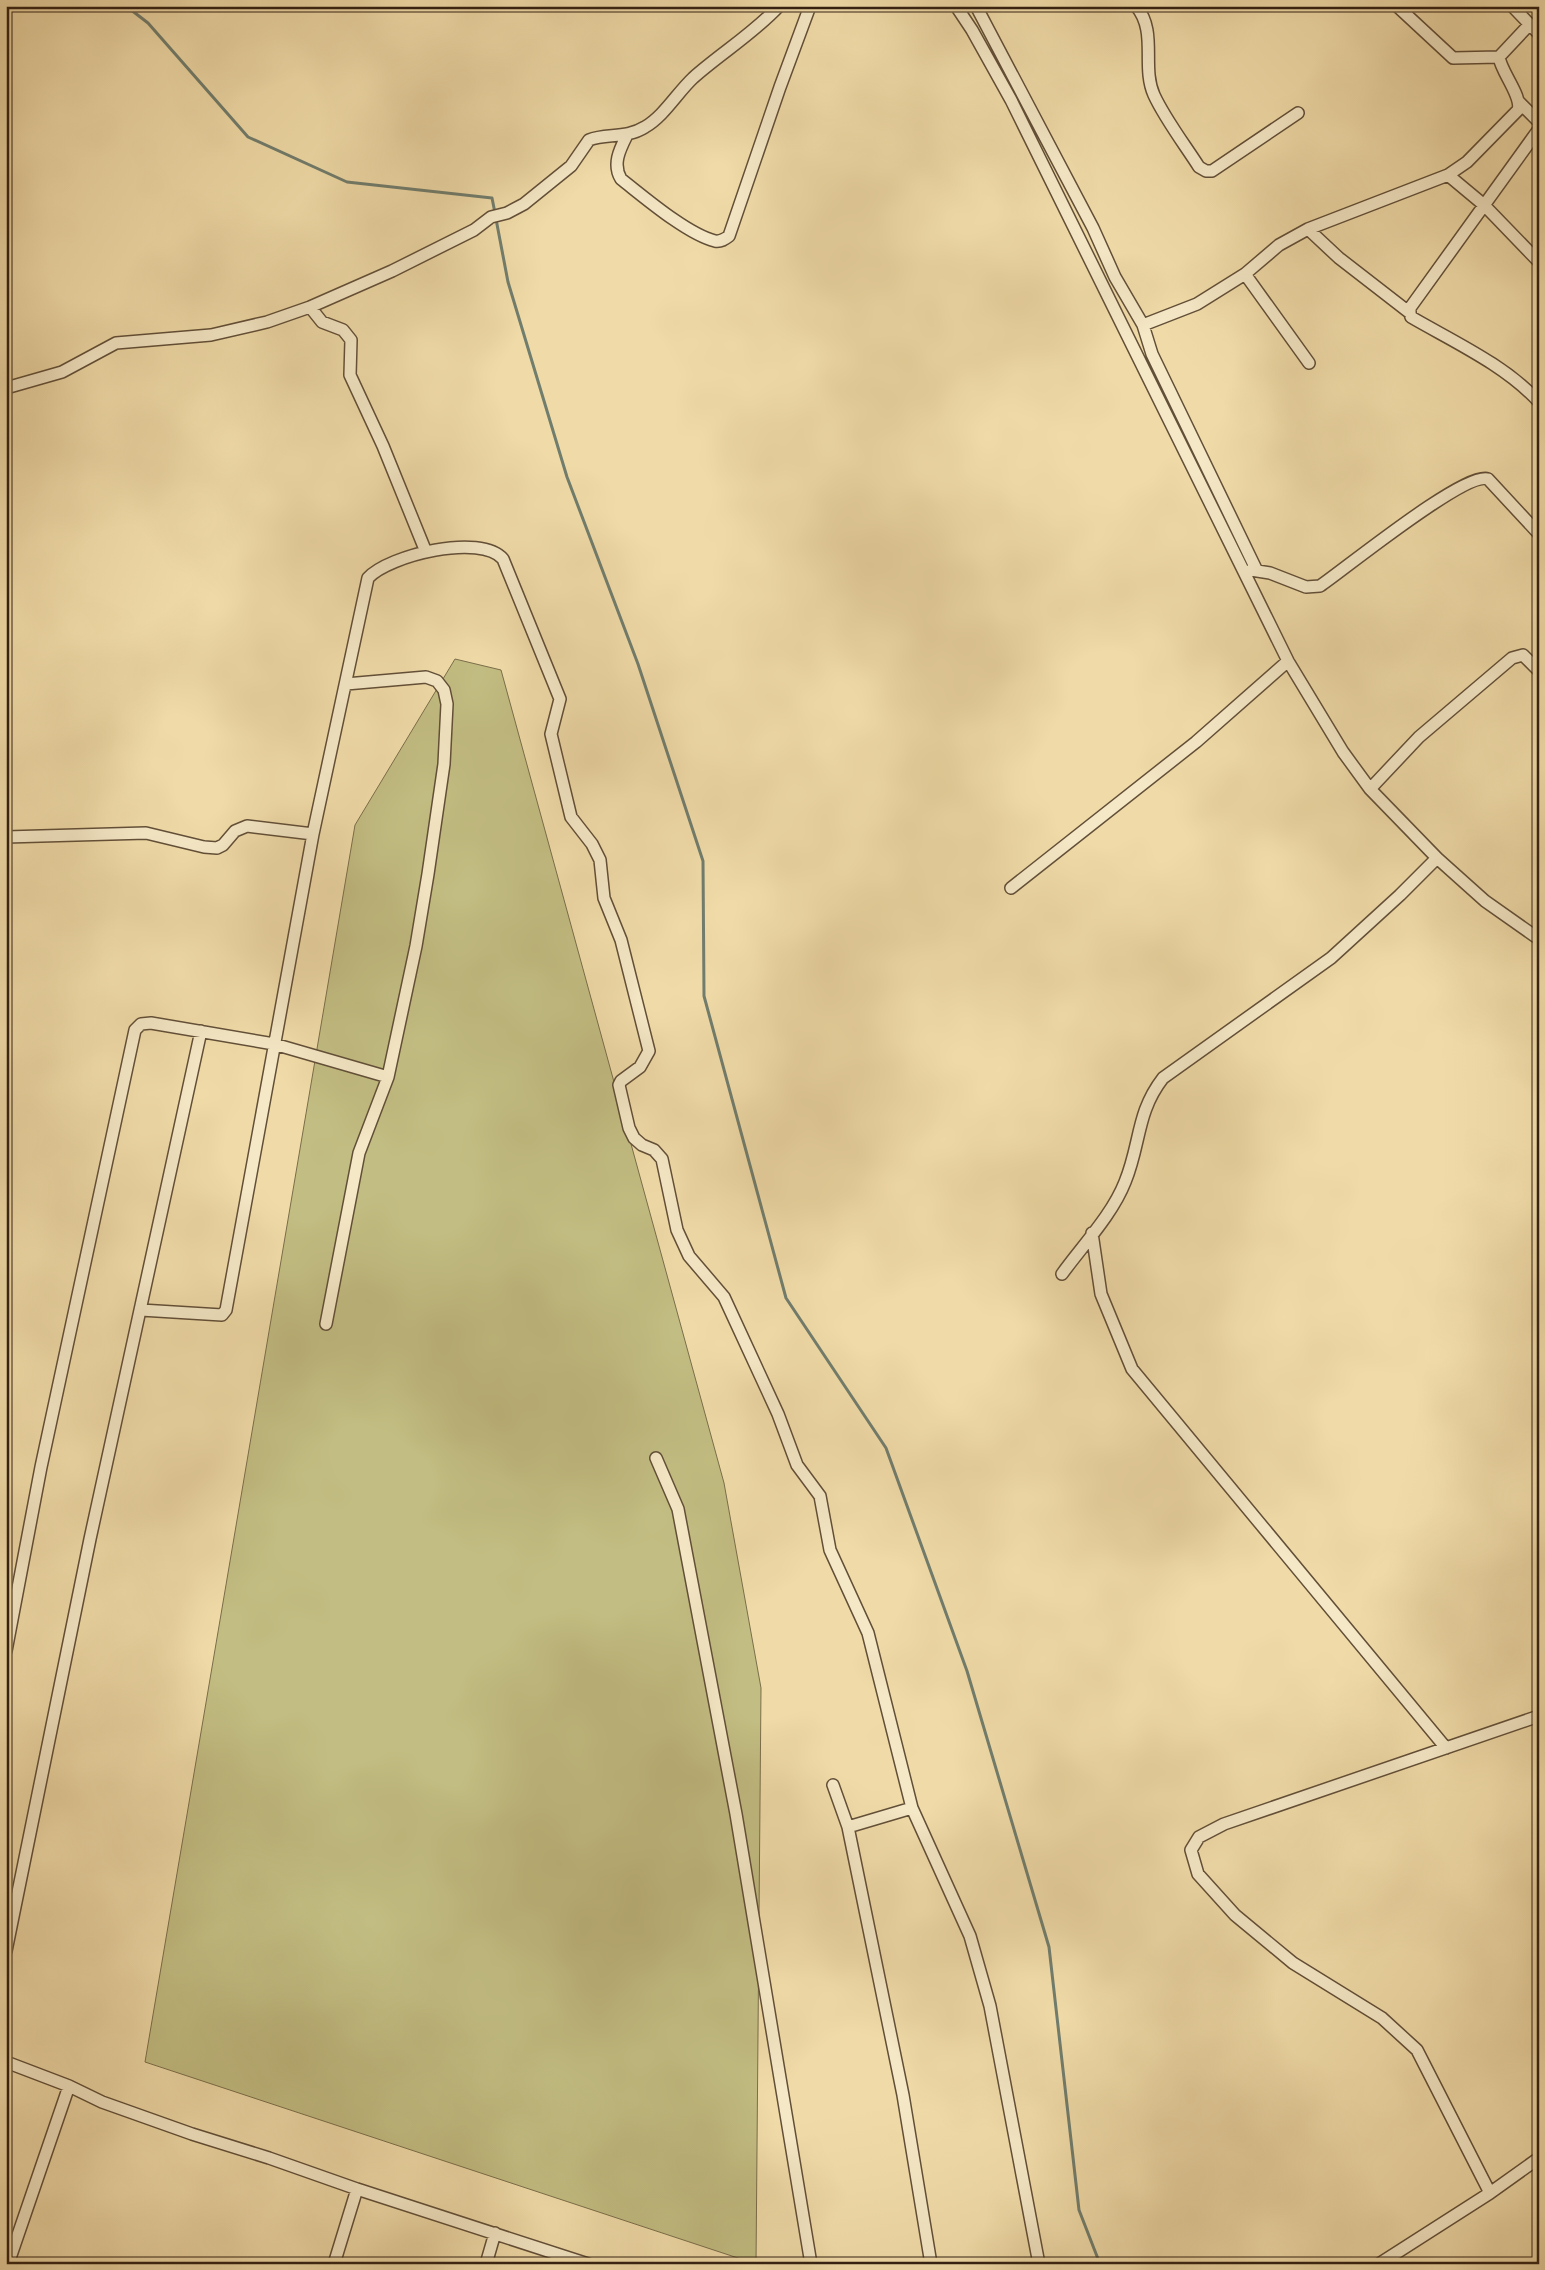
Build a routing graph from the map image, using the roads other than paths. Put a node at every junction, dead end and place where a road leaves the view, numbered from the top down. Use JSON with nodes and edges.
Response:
{"nodes":[{"id":1,"x":779,"y":6,"type":"edge"},
{"id":2,"x":810,"y":6,"type":"edge"},
{"id":3,"x":956,"y":6,"type":"edge"},
{"id":4,"x":976,"y":6,"type":"edge"},
{"id":5,"x":1136,"y":6,"type":"edge"},
{"id":6,"x":1396,"y":6,"type":"edge"},
{"id":7,"x":1512,"y":6,"type":"edge"},
{"id":8,"x":1530,"y":25,"type":"junction"},
{"id":9,"x":1539,"y":34,"type":"edge"},
{"id":10,"x":1499,"y":57,"type":"junction"},
{"id":11,"x":1520,"y":102,"type":"junction"},
{"id":12,"x":1298,"y":113,"type":"dead end"},
{"id":13,"x":1539,"y":122,"type":"edge"},
{"id":14,"x":1539,"y":129,"type":"edge"},
{"id":15,"x":627,"y":135,"type":"junction"},
{"id":16,"x":1448,"y":175,"type":"junction"},
{"id":17,"x":1484,"y":205,"type":"junction"},
{"id":18,"x":1308,"y":229,"type":"junction"},
{"id":19,"x":1539,"y":262,"type":"edge"},
{"id":20,"x":1245,"y":274,"type":"junction"},
{"id":21,"x":310,"y":307,"type":"junction"},
{"id":22,"x":1410,"y":313,"type":"junction"},
{"id":23,"x":1143,"y":325,"type":"junction"},
{"id":24,"x":1309,"y":363,"type":"dead end"},
{"id":25,"x":6,"y":388,"type":"edge"},
{"id":26,"x":1539,"y":402,"type":"edge"},
{"id":27,"x":1539,"y":534,"type":"edge"},
{"id":28,"x":426,"y":552,"type":"junction"},
{"id":29,"x":1244,"y":569,"type":"junction"},
{"id":30,"x":1257,"y":571,"type":"junction"},
{"id":31,"x":1288,"y":661,"type":"junction"},
{"id":32,"x":1539,"y":671,"type":"edge"},
{"id":33,"x":346,"y":684,"type":"junction"},
{"id":34,"x":1370,"y":789,"type":"junction"},
{"id":35,"x":313,"y":834,"type":"junction"},
{"id":36,"x":6,"y":837,"type":"edge"},
{"id":37,"x":1437,"y":858,"type":"junction"},
{"id":38,"x":1010,"y":888,"type":"dead end"},
{"id":39,"x":1539,"y":939,"type":"edge"},
{"id":40,"x":200,"y":1031,"type":"junction"},
{"id":41,"x":274,"y":1044,"type":"junction"},
{"id":42,"x":388,"y":1077,"type":"junction"},
{"id":43,"x":1092,"y":1234,"type":"junction"},
{"id":44,"x":1062,"y":1274,"type":"dead end"},
{"id":45,"x":141,"y":1310,"type":"junction"},
{"id":46,"x":326,"y":1324,"type":"dead end"},
{"id":47,"x":656,"y":1458,"type":"dead end"},
{"id":48,"x":6,"y":1651,"type":"edge"},
{"id":49,"x":1539,"y":1716,"type":"edge"},
{"id":50,"x":1446,"y":1748,"type":"junction"},
{"id":51,"x":833,"y":1785,"type":"dead end"},
{"id":52,"x":912,"y":1808,"type":"junction"},
{"id":53,"x":848,"y":1827,"type":"junction"},
{"id":54,"x":6,"y":1951,"type":"edge"},
{"id":55,"x":6,"y":2062,"type":"edge"},
{"id":56,"x":69,"y":2086,"type":"junction"},
{"id":57,"x":1539,"y":2158,"type":"edge"},
{"id":58,"x":357,"y":2189,"type":"junction"},
{"id":59,"x":1490,"y":2193,"type":"junction"},
{"id":60,"x":495,"y":2232,"type":"junction"},
{"id":61,"x":8,"y":2264,"type":"edge"},
{"id":62,"x":334,"y":2264,"type":"edge"},
{"id":63,"x":486,"y":2264,"type":"edge"},
{"id":64,"x":588,"y":2264,"type":"edge"},
{"id":65,"x":811,"y":2264,"type":"edge"},
{"id":66,"x":931,"y":2264,"type":"edge"},
{"id":67,"x":1039,"y":2264,"type":"edge"},
{"id":68,"x":1379,"y":2264,"type":"edge"}],
"edges":[{"from":1,"to":15,"type":"street"},
{"from":2,"to":15,"type":"street"},
{"from":3,"to":29,"type":"street"},
{"from":4,"to":23,"type":"street"},
{"from":5,"to":12,"type":"street"},
{"from":6,"to":10,"type":"street"},
{"from":7,"to":8,"type":"street"},
{"from":8,"to":9,"type":"street"},
{"from":8,"to":10,"type":"street"},
{"from":10,"to":11,"type":"street"},
{"from":11,"to":13,"type":"street"},
{"from":11,"to":16,"type":"street"},
{"from":14,"to":17,"type":"street"},
{"from":15,"to":21,"type":"street"},
{"from":16,"to":17,"type":"street"},
{"from":16,"to":18,"type":"street"},
{"from":17,"to":19,"type":"street"},
{"from":17,"to":22,"type":"street"},
{"from":18,"to":20,"type":"street"},
{"from":18,"to":22,"type":"street"},
{"from":20,"to":23,"type":"street"},
{"from":20,"to":24,"type":"street"},
{"from":21,"to":25,"type":"street"},
{"from":21,"to":28,"type":"street"},
{"from":22,"to":26,"type":"street"},
{"from":23,"to":30,"type":"street"},
{"from":27,"to":30,"type":"street"},
{"from":28,"to":33,"type":"street"},
{"from":28,"to":52,"type":"street"},
{"from":29,"to":30,"type":"street"},
{"from":29,"to":31,"type":"street"},
{"from":31,"to":34,"type":"street"},
{"from":31,"to":38,"type":"street"},
{"from":32,"to":34,"type":"street"},
{"from":33,"to":35,"type":"street"},
{"from":33,"to":42,"type":"street"},
{"from":34,"to":37,"type":"street"},
{"from":35,"to":36,"type":"street"},
{"from":35,"to":41,"type":"street"},
{"from":37,"to":39,"type":"street"},
{"from":37,"to":43,"type":"street"},
{"from":40,"to":41,"type":"street"},
{"from":40,"to":45,"type":"street"},
{"from":40,"to":48,"type":"street"},
{"from":41,"to":42,"type":"street"},
{"from":41,"to":45,"type":"street"},
{"from":42,"to":46,"type":"street"},
{"from":43,"to":44,"type":"street"},
{"from":43,"to":50,"type":"street"},
{"from":45,"to":54,"type":"street"},
{"from":47,"to":65,"type":"street"},
{"from":49,"to":50,"type":"street"},
{"from":50,"to":59,"type":"street"},
{"from":51,"to":53,"type":"street"},
{"from":52,"to":53,"type":"street"},
{"from":52,"to":67,"type":"street"},
{"from":53,"to":66,"type":"street"},
{"from":55,"to":56,"type":"street"},
{"from":56,"to":58,"type":"street"},
{"from":56,"to":61,"type":"street"},
{"from":57,"to":59,"type":"street"},
{"from":58,"to":60,"type":"street"},
{"from":58,"to":62,"type":"street"},
{"from":59,"to":68,"type":"street"},
{"from":60,"to":63,"type":"street"},
{"from":60,"to":64,"type":"street"}]}
